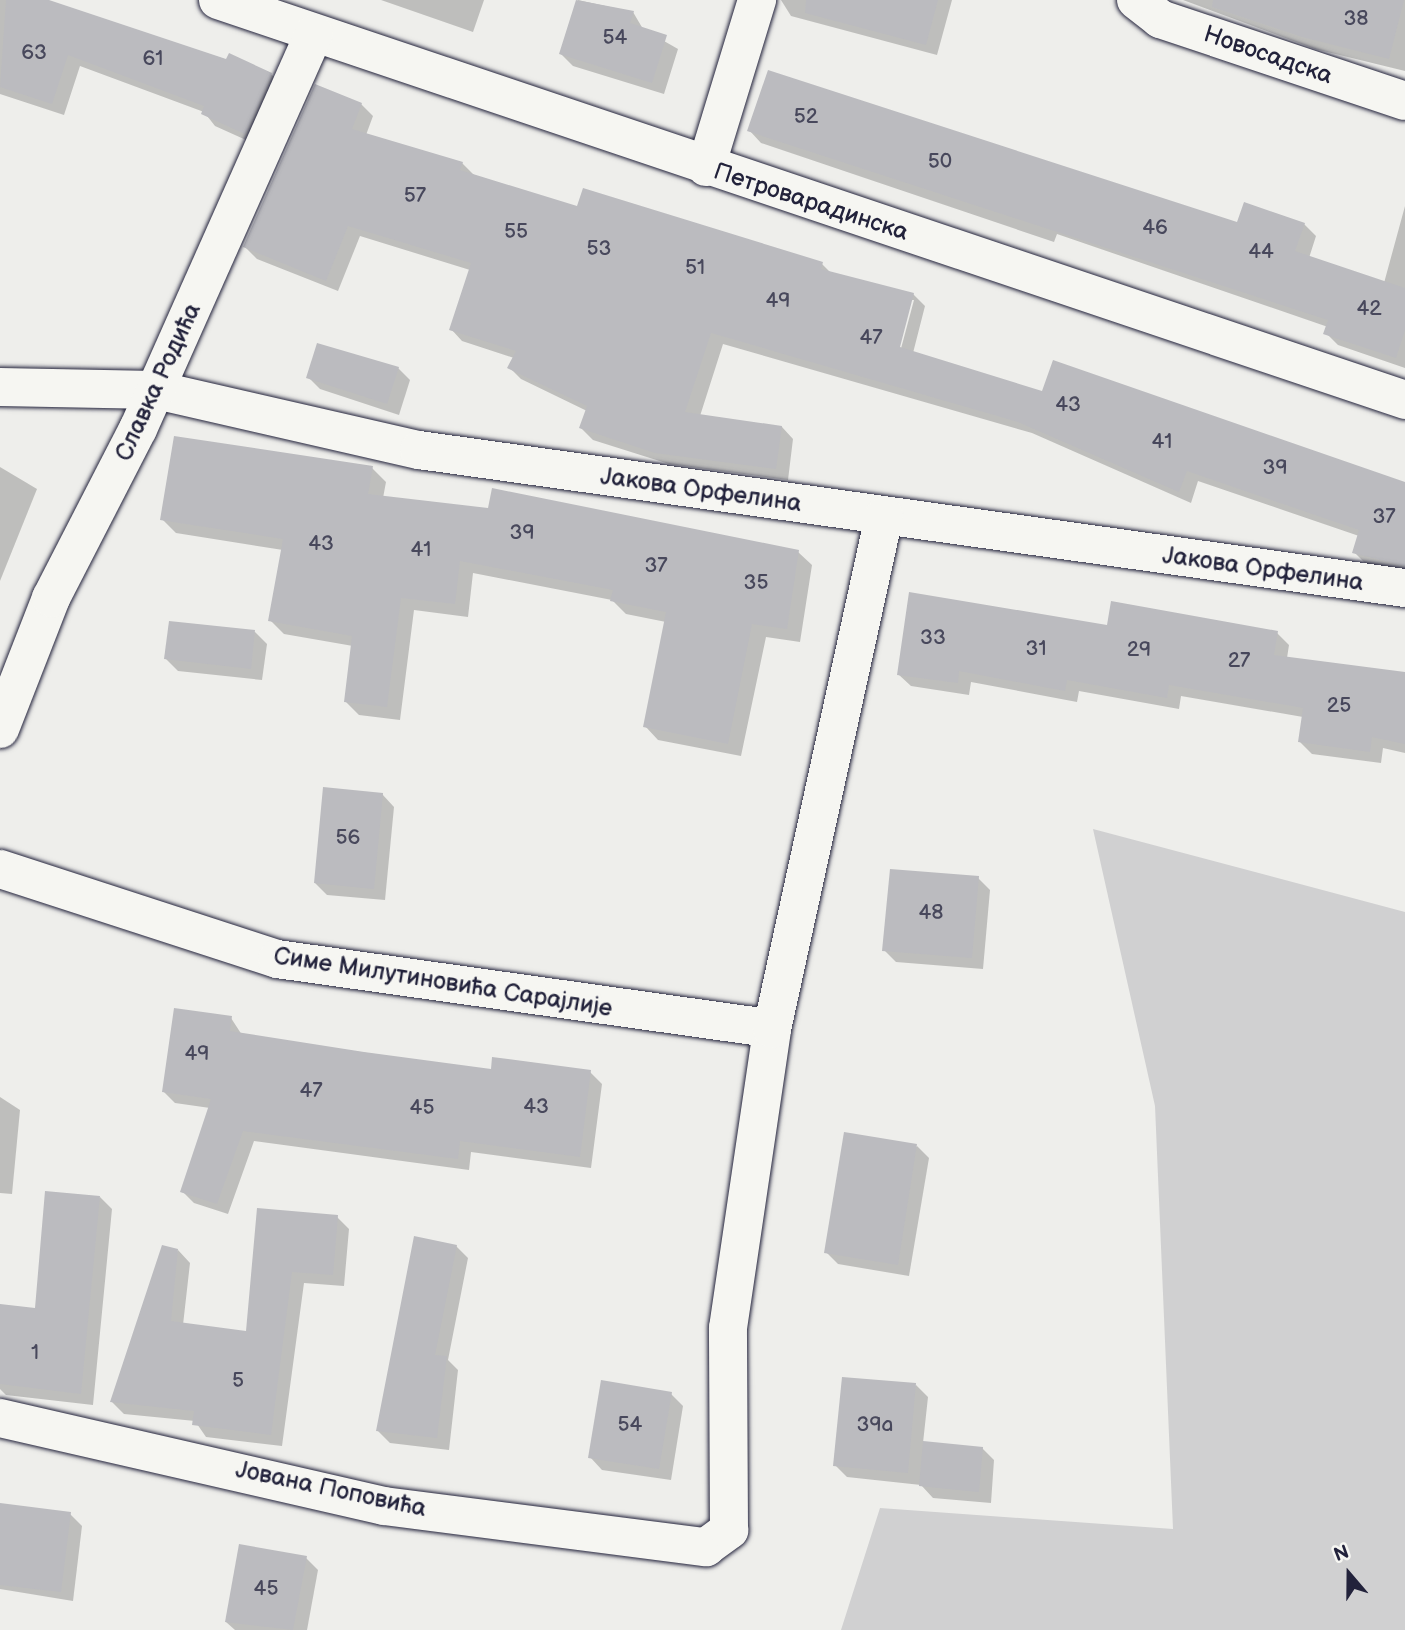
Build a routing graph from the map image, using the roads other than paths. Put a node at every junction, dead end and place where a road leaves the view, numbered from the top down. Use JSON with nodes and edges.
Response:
{"nodes":[{"id":1,"x":218,"y":0,"type":"edge"},
{"id":2,"x":757,"y":0,"type":"edge"},
{"id":3,"x":1136,"y":0,"type":"edge"},
{"id":4,"x":314,"y":33,"type":"junction"},
{"id":5,"x":1405,"y":101,"type":"edge"},
{"id":6,"x":706,"y":167,"type":"junction"},
{"id":7,"x":0,"y":387,"type":"edge"},
{"id":8,"x":156,"y":390,"type":"junction"},
{"id":9,"x":1405,"y":400,"type":"edge"},
{"id":10,"x":884,"y":516,"type":"junction"},
{"id":11,"x":1405,"y":588,"type":"edge"},
{"id":12,"x":0,"y":729,"type":"edge"},
{"id":13,"x":0,"y":869,"type":"edge"},
{"id":14,"x":772,"y":1029,"type":"junction"},
{"id":15,"x":0,"y":1418,"type":"edge"}],
"edges":[{"from":1,"to":4,"type":"street","name":"Петроварадинска"},
{"from":2,"to":6,"type":"street"},
{"from":3,"to":5,"type":"street","name":"Новосадска"},
{"from":4,"to":6,"type":"street","name":"Петроварадинска"},
{"from":4,"to":8,"type":"street","name":"Славка Родића"},
{"from":6,"to":9,"type":"street","name":"Петроварадинска"},
{"from":7,"to":8,"type":"street","name":"Јакова Орфелина"},
{"from":8,"to":10,"type":"street","name":"Јакова Орфелина"},
{"from":8,"to":12,"type":"street","name":"Славка Родића"},
{"from":10,"to":11,"type":"street","name":"Јакова Орфелина"},
{"from":10,"to":14,"type":"street"},
{"from":13,"to":14,"type":"street","name":"Симе Милутиновића Сарајлије"},
{"from":14,"to":15,"type":"street","name":"Јована Поповића"}]}
